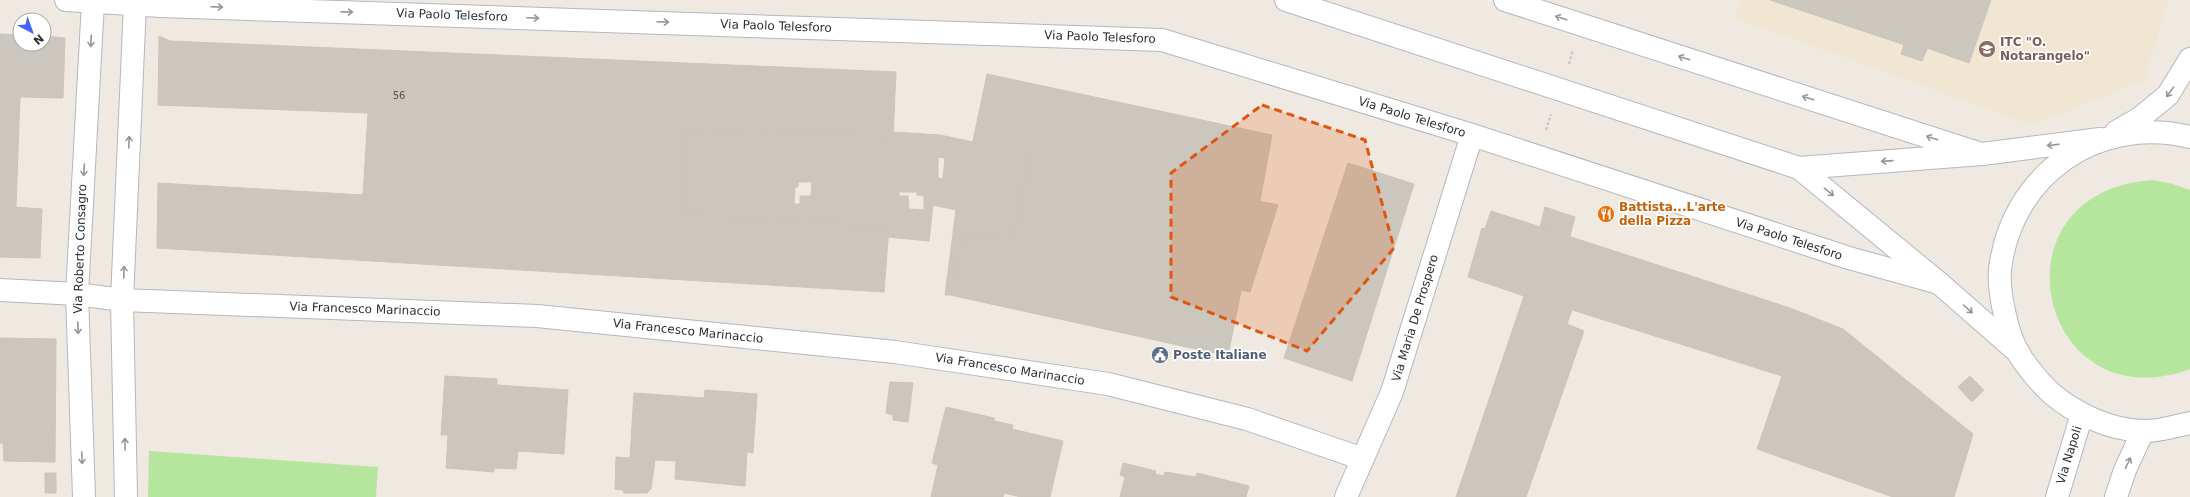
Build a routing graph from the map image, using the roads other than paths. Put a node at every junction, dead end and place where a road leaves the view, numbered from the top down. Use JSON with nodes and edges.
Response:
{"nodes":[{"id":1,"x":66,"y":0,"type":"edge"},
{"id":2,"x":1286,"y":0,"type":"edge"},
{"id":3,"x":1506,"y":0,"type":"edge"},
{"id":4,"x":93,"y":2,"type":"junction"},
{"id":5,"x":135,"y":4,"type":"junction"},
{"id":6,"x":2190,"y":59,"type":"edge"},
{"id":7,"x":1472,"y":135,"type":"junction"},
{"id":8,"x":2190,"y":137,"type":"edge"},
{"id":9,"x":2106,"y":138,"type":"junction"},
{"id":10,"x":1982,"y":154,"type":"junction"},
{"id":11,"x":1799,"y":168,"type":"junction"},
{"id":12,"x":1939,"y":283,"type":"junction"},
{"id":13,"x":0,"y":290,"type":"edge"},
{"id":14,"x":77,"y":294,"type":"junction"},
{"id":15,"x":122,"y":300,"type":"junction"},
{"id":16,"x":2019,"y":353,"type":"junction"},
{"id":17,"x":2082,"y":414,"type":"junction"},
{"id":18,"x":2190,"y":423,"type":"edge"},
{"id":19,"x":2142,"y":431,"type":"junction"},
{"id":20,"x":1363,"y":459,"type":"junction"},
{"id":21,"x":84,"y":497,"type":"edge"},
{"id":22,"x":126,"y":497,"type":"edge"},
{"id":23,"x":1346,"y":497,"type":"edge"},
{"id":24,"x":2057,"y":497,"type":"edge"},
{"id":25,"x":2116,"y":497,"type":"edge"}],
"edges":[{"from":1,"to":4,"type":"street","name":"Via Paolo Telesforo"},
{"from":2,"to":11,"type":"street"},
{"from":10,"to":3,"type":"street","one_way":true},
{"from":4,"to":5,"type":"street","name":"Via Paolo Telesforo"},
{"from":4,"to":14,"type":"street","name":"Via Roberto Consagro","one_way":true},
{"from":5,"to":7,"type":"street","name":"Via Paolo Telesforo","one_way":true},
{"from":15,"to":5,"type":"street","one_way":true},
{"from":6,"to":9,"type":"street","one_way":true},
{"from":7,"to":12,"type":"street","name":"Via Paolo Telesforo"},
{"from":7,"to":20,"type":"street","name":"Via Maria De Prospero"},
{"from":8,"to":9,"type":"street"},
{"from":9,"to":10,"type":"street","one_way":true},
{"from":9,"to":16,"type":"street"},
{"from":10,"to":11,"type":"street","one_way":true},
{"from":11,"to":12,"type":"street","one_way":true},
{"from":12,"to":16,"type":"street","one_way":true},
{"from":13,"to":14,"type":"street","name":"Via Francesco Marinaccio"},
{"from":14,"to":15,"type":"street","name":"Via Francesco Marinaccio"},
{"from":14,"to":21,"type":"street","name":"Via Roberto Consagro","one_way":true},
{"from":15,"to":20,"type":"street","name":"Via Francesco Marinaccio"},
{"from":22,"to":15,"type":"street","one_way":true},
{"from":16,"to":17,"type":"street"},
{"from":17,"to":19,"type":"street"},
{"from":17,"to":24,"type":"street","name":"Via Napoli"},
{"from":18,"to":19,"type":"street"},
{"from":25,"to":19,"type":"street","one_way":true},
{"from":20,"to":23,"type":"street","name":"Via Maria De Prospero"}]}
